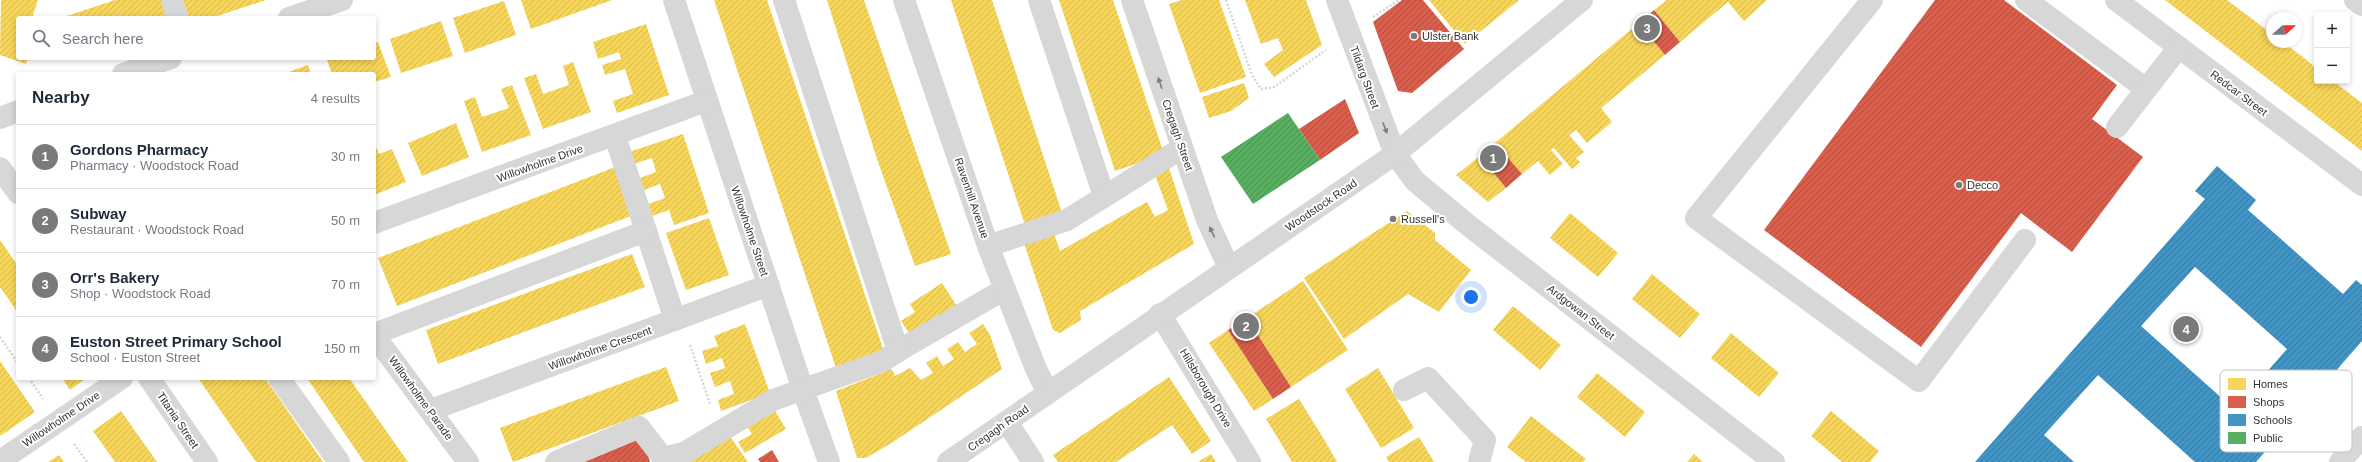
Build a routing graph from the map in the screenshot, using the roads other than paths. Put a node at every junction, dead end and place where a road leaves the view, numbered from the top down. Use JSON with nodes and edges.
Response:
{"nodes":[{"id":1,"x":172,"y":0,"type":"edge"},
{"id":2,"x":342,"y":0,"type":"edge"},
{"id":3,"x":674,"y":0,"type":"edge"},
{"id":4,"x":784,"y":0,"type":"edge"},
{"id":5,"x":904,"y":0,"type":"edge"},
{"id":6,"x":1039,"y":0,"type":"edge"},
{"id":7,"x":1132,"y":0,"type":"edge"},
{"id":8,"x":1337,"y":0,"type":"edge"},
{"id":9,"x":1582,"y":0,"type":"edge"},
{"id":10,"x":1872,"y":0,"type":"edge"},
{"id":11,"x":2026,"y":0,"type":"edge"},
{"id":12,"x":2116,"y":0,"type":"edge"},
{"id":13,"x":2355,"y":0,"type":"edge"},
{"id":14,"x":2362,"y":5,"type":"edge"},
{"id":15,"x":176,"y":16,"type":"edge"},
{"id":16,"x":295,"y":16,"type":"edge"},
{"id":17,"x":2179,"y":47,"type":"junction"},
{"id":18,"x":165,"y":60,"type":"edge"},
{"id":19,"x":129,"y":72,"type":"edge"},
{"id":20,"x":2146,"y":89,"type":"junction"},
{"id":21,"x":706,"y":101,"type":"junction"},
{"id":22,"x":16,"y":112,"type":"edge"},
{"id":23,"x":0,"y":118,"type":"edge"},
{"id":24,"x":2117,"y":127,"type":"dead end"},
{"id":25,"x":615,"y":136,"type":"junction"},
{"id":26,"x":1182,"y":148,"type":"junction"},
{"id":27,"x":1395,"y":154,"type":"junction"},
{"id":28,"x":0,"y":168,"type":"edge"},
{"id":29,"x":2362,"y":186,"type":"edge"},
{"id":30,"x":16,"y":190,"type":"edge"},
{"id":31,"x":1104,"y":196,"type":"junction"},
{"id":32,"x":376,"y":222,"type":"edge"},
{"id":33,"x":646,"y":231,"type":"junction"},
{"id":34,"x":2025,"y":240,"type":"dead end"},
{"id":35,"x":988,"y":246,"type":"junction"},
{"id":36,"x":1228,"y":268,"type":"junction"},
{"id":37,"x":769,"y":286,"type":"junction"},
{"id":38,"x":1005,"y":288,"type":"junction"},
{"id":39,"x":1160,"y":314,"type":"junction"},
{"id":40,"x":678,"y":319,"type":"junction"},
{"id":41,"x":376,"y":333,"type":"edge"},
{"id":42,"x":376,"y":337,"type":"edge"},
{"id":43,"x":898,"y":351,"type":"junction"},
{"id":44,"x":119,"y":380,"type":"edge"},
{"id":45,"x":150,"y":380,"type":"edge"},
{"id":46,"x":280,"y":380,"type":"edge"},
{"id":47,"x":803,"y":390,"type":"junction"},
{"id":48,"x":1404,"y":390,"type":"dead end"},
{"id":49,"x":1048,"y":393,"type":"junction"},
{"id":50,"x":431,"y":410,"type":"junction"},
{"id":51,"x":1007,"y":422,"type":"junction"},
{"id":52,"x":0,"y":461,"type":"edge"},
{"id":53,"x":207,"y":462,"type":"edge"},
{"id":54,"x":339,"y":462,"type":"edge"},
{"id":55,"x":468,"y":462,"type":"edge"},
{"id":56,"x":556,"y":462,"type":"edge"},
{"id":57,"x":829,"y":462,"type":"edge"},
{"id":58,"x":948,"y":462,"type":"edge"},
{"id":59,"x":1034,"y":462,"type":"edge"},
{"id":60,"x":1250,"y":462,"type":"edge"},
{"id":61,"x":1479,"y":462,"type":"edge"},
{"id":62,"x":1774,"y":462,"type":"edge"}],
"edges":[{"from":1,"to":15,"type":"street"},
{"from":2,"to":16,"type":"street"},
{"from":3,"to":21,"type":"street","name":"Willowholme Street"},
{"from":4,"to":43,"type":"street"},
{"from":5,"to":35,"type":"street","name":"Ravenhill Avenue"},
{"from":6,"to":31,"type":"street"},
{"from":26,"to":7,"type":"street","name":"Cregagh Street","one_way":true},
{"from":8,"to":27,"type":"street","name":"Tildarg Street","one_way":true},
{"from":9,"to":27,"type":"street","name":"Woodstock Road"},
{"from":10,"to":34,"type":"street"},
{"from":11,"to":20,"type":"street"},
{"from":12,"to":17,"type":"street","name":"Redcar Street"},
{"from":13,"to":14,"type":"street"},
{"from":17,"to":20,"type":"street"},
{"from":17,"to":29,"type":"street","name":"Redcar Street"},
{"from":18,"to":19,"type":"street"},
{"from":20,"to":24,"type":"street"},
{"from":21,"to":25,"type":"street","name":"Willowholme Drive"},
{"from":21,"to":37,"type":"street","name":"Willowholme Street"},
{"from":22,"to":23,"type":"street"},
{"from":25,"to":32,"type":"street","name":"Willowholme Drive"},
{"from":25,"to":33,"type":"street"},
{"from":26,"to":31,"type":"street"},
{"from":36,"to":26,"type":"street","name":"Cregagh Street","one_way":true},
{"from":27,"to":36,"type":"street","name":"Woodstock Road"},
{"from":27,"to":62,"type":"street","name":"Ardgowan Street"},
{"from":28,"to":30,"type":"street"},
{"from":31,"to":35,"type":"street"},
{"from":33,"to":40,"type":"street"},
{"from":33,"to":41,"type":"street"},
{"from":35,"to":38,"type":"street","name":"Ravenhill Avenue"},
{"from":36,"to":39,"type":"street","name":"Woodstock Road"},
{"from":37,"to":40,"type":"street","name":"Willowholme Crescent"},
{"from":37,"to":47,"type":"street","name":"Willowholme Street"},
{"from":38,"to":43,"type":"street"},
{"from":38,"to":49,"type":"street","name":"Ravenhill Avenue"},
{"from":39,"to":49,"type":"street","name":"Woodstock Road"},
{"from":39,"to":60,"type":"street","name":"Hillsborough Drive"},
{"from":40,"to":50,"type":"street","name":"Willowholme Crescent"},
{"from":42,"to":50,"type":"street","name":"Willowholme Parade"},
{"from":43,"to":47,"type":"street"},
{"from":44,"to":52,"type":"street","name":"Willowholme Drive"},
{"from":45,"to":53,"type":"street","name":"Titania Street"},
{"from":46,"to":54,"type":"street"},
{"from":47,"to":56,"type":"street"},
{"from":47,"to":57,"type":"street","name":"Willowholme Street"},
{"from":48,"to":61,"type":"street"},
{"from":49,"to":51,"type":"street","name":"Cregagh Road"},
{"from":50,"to":55,"type":"street","name":"Willowholme Parade"},
{"from":51,"to":58,"type":"street","name":"Cregagh Road"},
{"from":51,"to":59,"type":"street"}]}
